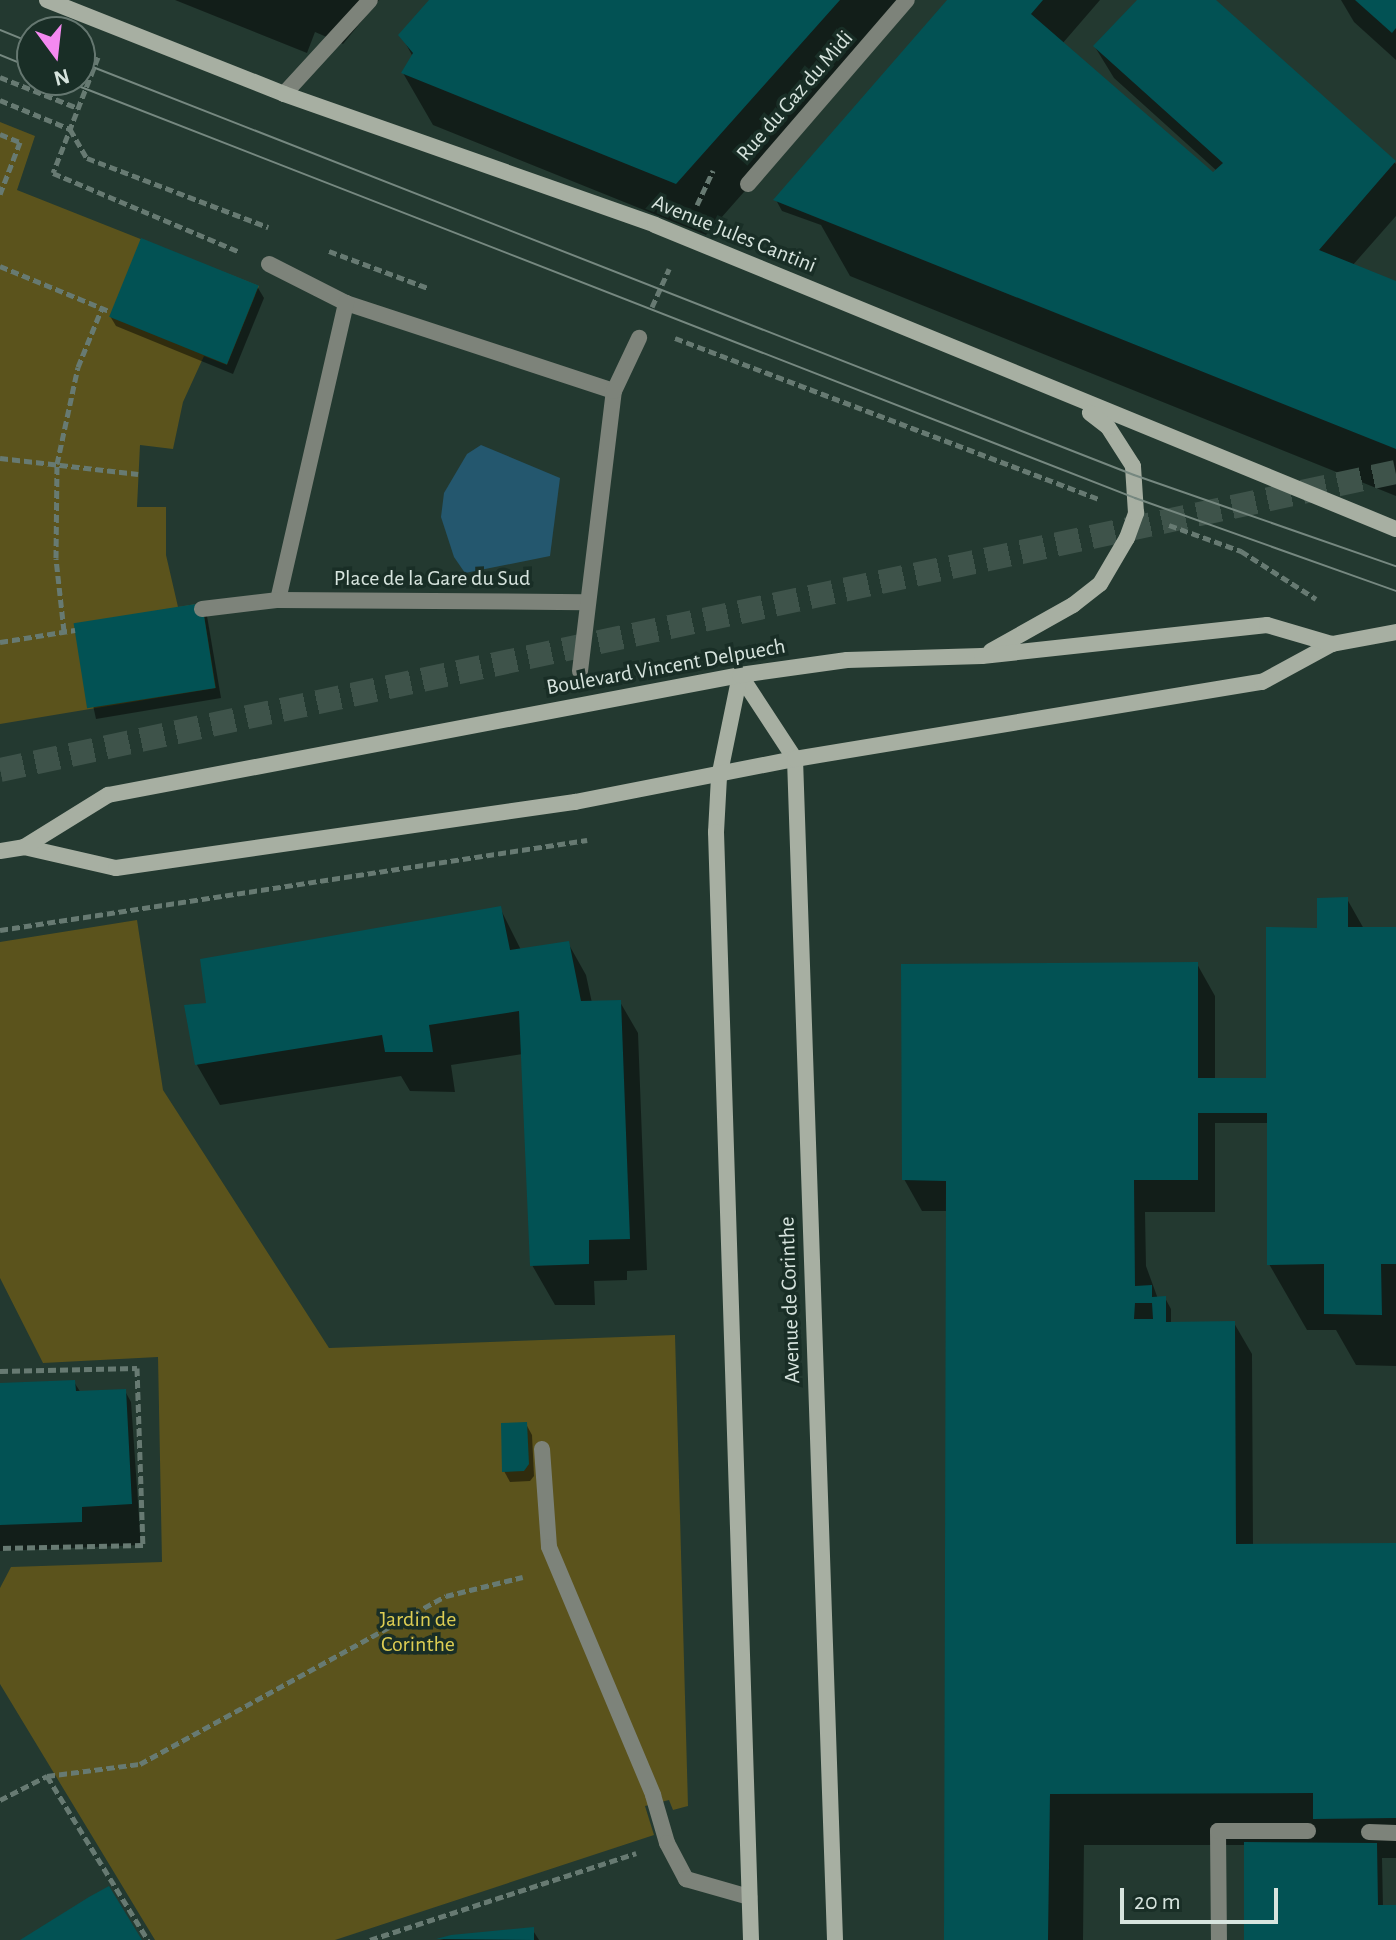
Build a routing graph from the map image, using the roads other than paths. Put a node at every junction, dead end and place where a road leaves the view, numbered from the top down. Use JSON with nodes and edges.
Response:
{"nodes":[{"id":1,"x":47,"y":0,"type":"edge"},
{"id":2,"x":370,"y":0,"type":"edge"},
{"id":3,"x":907,"y":0,"type":"edge"},
{"id":4,"x":284,"y":94,"type":"junction"},
{"id":5,"x":748,"y":184,"type":"dead end"},
{"id":6,"x":269,"y":264,"type":"road end"},
{"id":7,"x":346,"y":303,"type":"junction"},
{"id":8,"x":639,"y":338,"type":"dead end"},
{"id":9,"x":614,"y":391,"type":"junction"},
{"id":10,"x":1069,"y":398,"type":"junction"},
{"id":11,"x":1396,"y":529,"type":"edge"},
{"id":12,"x":278,"y":600,"type":"junction"},
{"id":13,"x":585,"y":602,"type":"junction"},
{"id":14,"x":202,"y":609,"type":"dead end"},
{"id":15,"x":1396,"y":632,"type":"edge"},
{"id":16,"x":1332,"y":644,"type":"junction"},
{"id":17,"x":982,"y":656,"type":"junction"},
{"id":18,"x":580,"y":671,"type":"dead end"},
{"id":19,"x":740,"y":675,"type":"junction"},
{"id":20,"x":795,"y":759,"type":"junction"},
{"id":21,"x":719,"y":777,"type":"junction"},
{"id":22,"x":24,"y":847,"type":"junction"},
{"id":23,"x":0,"y":851,"type":"edge"},
{"id":24,"x":542,"y":1449,"type":"dead end"},
{"id":25,"x":1308,"y":1831,"type":"dead end"},
{"id":26,"x":1369,"y":1832,"type":"dead end"},
{"id":27,"x":1396,"y":1833,"type":"edge"},
{"id":28,"x":749,"y":1897,"type":"junction"},
{"id":29,"x":751,"y":1940,"type":"edge"},
{"id":30,"x":835,"y":1940,"type":"edge"},
{"id":31,"x":1219,"y":1940,"type":"edge"}],
"edges":[{"from":1,"to":4,"type":"main road","name":"Avenue Jules Cantini"},
{"from":2,"to":4,"type":"street"},
{"from":3,"to":5,"type":"street","name":"Rue du Gaz du Midi"},
{"from":4,"to":10,"type":"main road","name":"Avenue Jules Cantini"},
{"from":6,"to":7,"type":"street"},
{"from":7,"to":9,"type":"street"},
{"from":7,"to":12,"type":"street"},
{"from":8,"to":9,"type":"street"},
{"from":9,"to":13,"type":"street"},
{"from":10,"to":11,"type":"main road","name":"Avenue Jules Cantini"},
{"from":10,"to":17,"type":"main road"},
{"from":12,"to":13,"type":"street","name":"Place de la Gare du Sud"},
{"from":12,"to":14,"type":"street","name":"Place de la Gare du Sud"},
{"from":13,"to":18,"type":"street"},
{"from":15,"to":16,"type":"main road","name":"Boulevard Vincent Delpuech"},
{"from":16,"to":17,"type":"main road","name":"Boulevard Vincent Delpuech"},
{"from":16,"to":20,"type":"main road","name":"Boulevard Vincent Delpuech"},
{"from":17,"to":19,"type":"main road","name":"Boulevard Vincent Delpuech"},
{"from":19,"to":20,"type":"main road"},
{"from":19,"to":21,"type":"main road"},
{"from":19,"to":22,"type":"main road","name":"Boulevard Vincent Delpuech"},
{"from":20,"to":21,"type":"main road","name":"Boulevard Vincent Delpuech"},
{"from":20,"to":30,"type":"main road","name":"Avenue de Corinthe"},
{"from":21,"to":22,"type":"main road","name":"Boulevard Vincent Delpuech"},
{"from":21,"to":28,"type":"main road"},
{"from":22,"to":23,"type":"main road","name":"Boulevard Vincent Delpuech"},
{"from":24,"to":28,"type":"street"},
{"from":25,"to":31,"type":"street"},
{"from":26,"to":27,"type":"street"},
{"from":28,"to":29,"type":"main road"}]}
